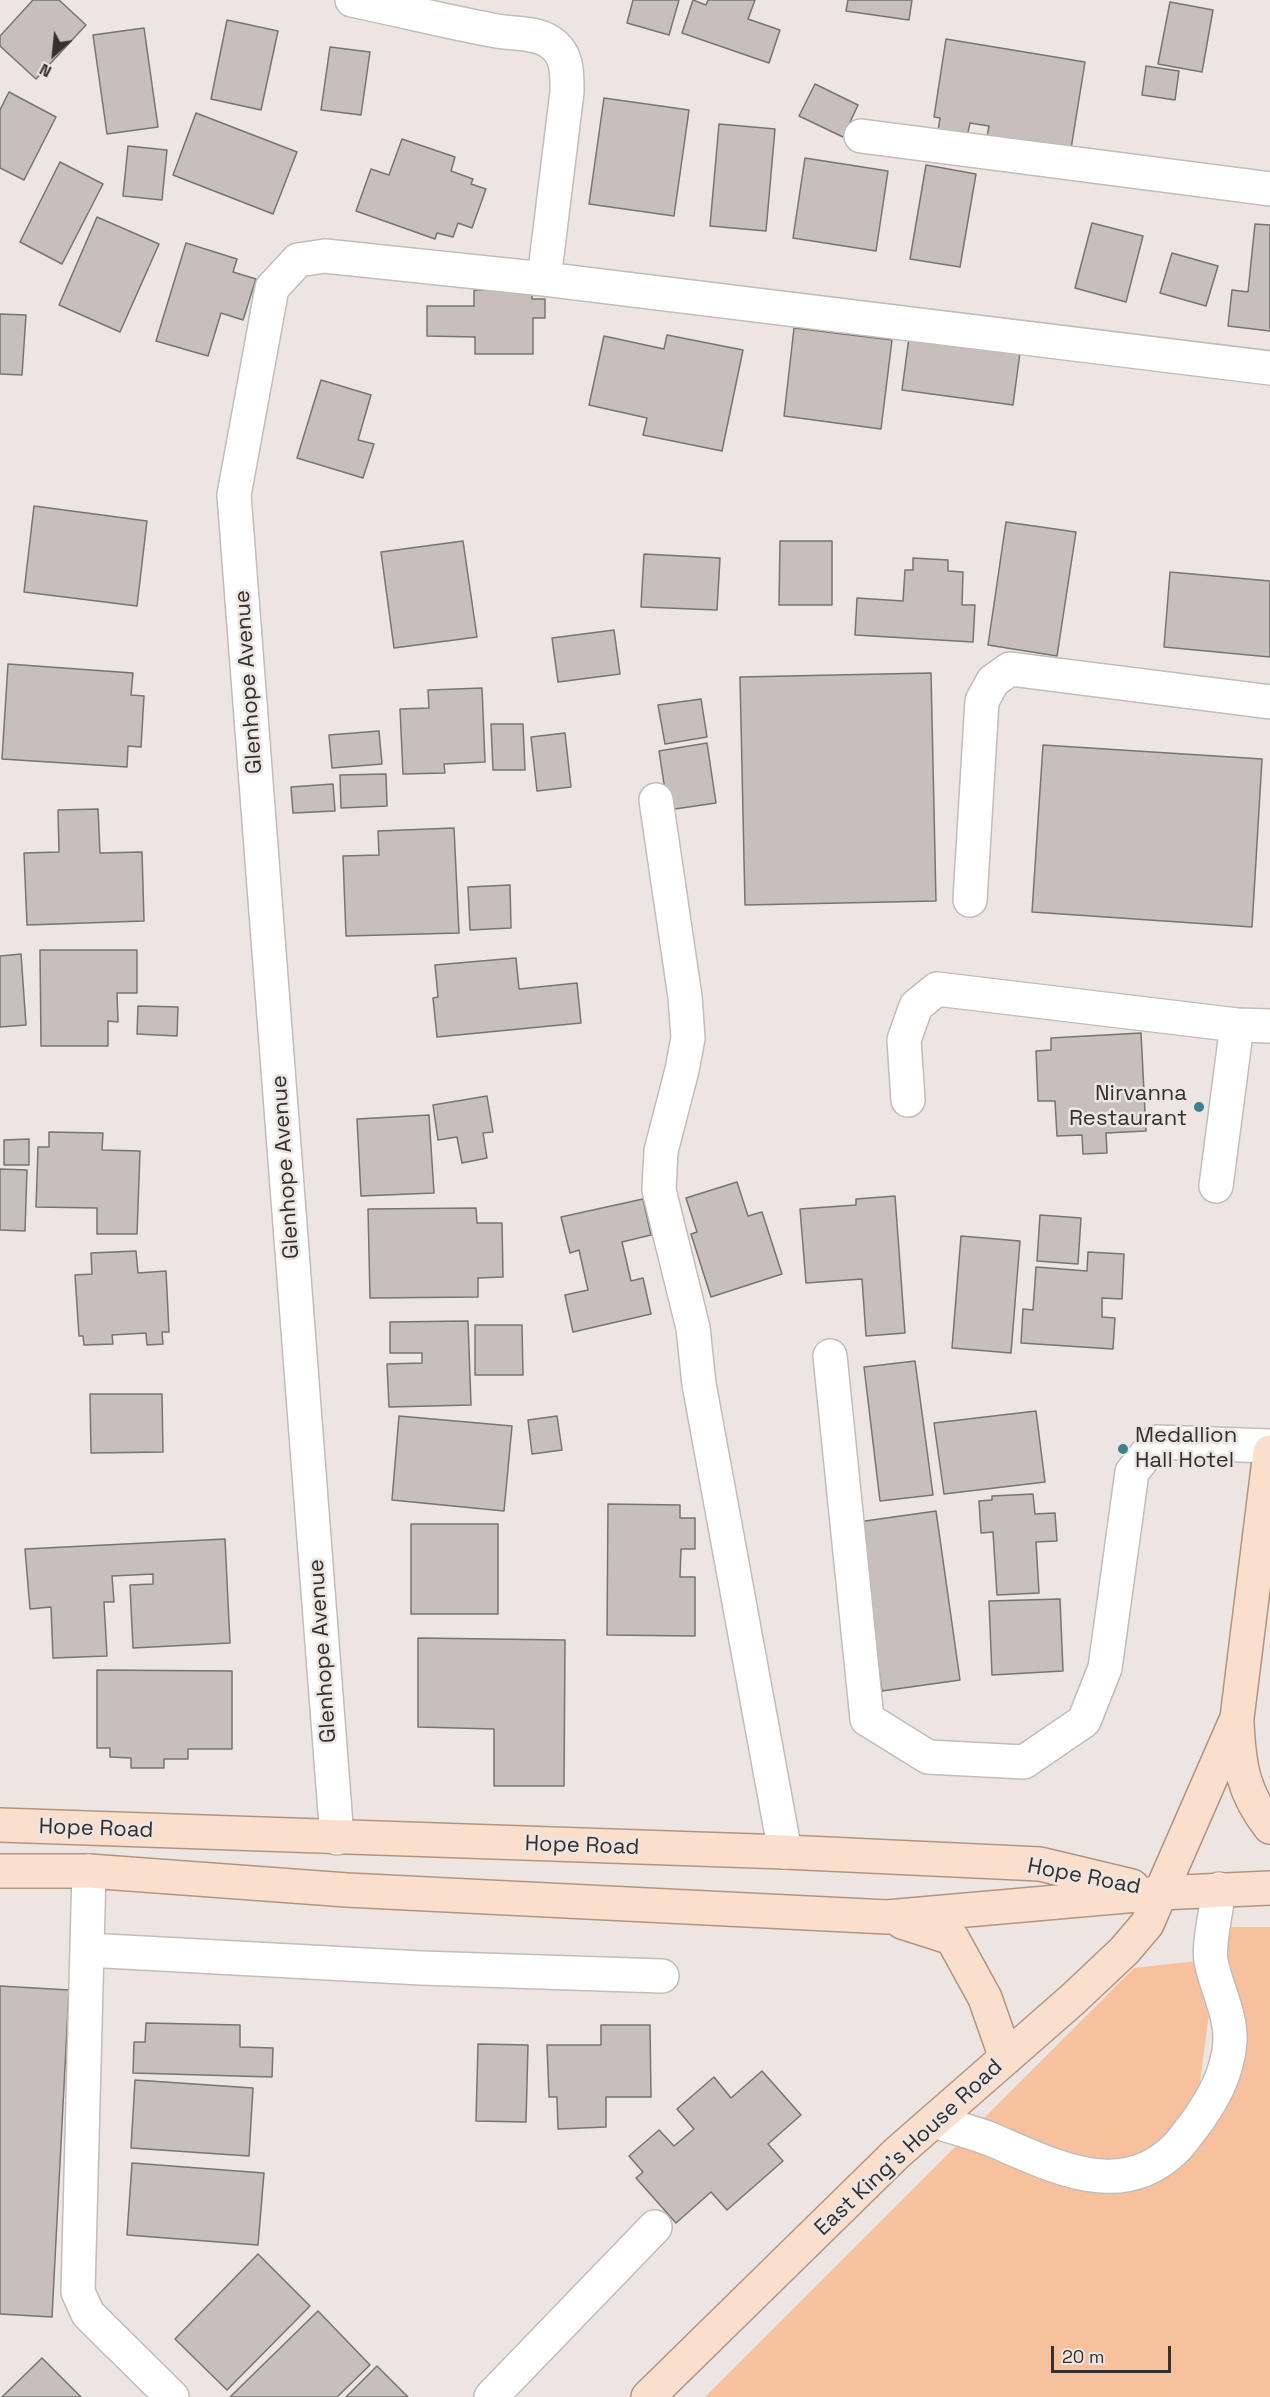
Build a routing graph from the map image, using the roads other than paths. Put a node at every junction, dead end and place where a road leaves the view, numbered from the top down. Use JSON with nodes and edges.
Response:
{"nodes":[{"id":1,"x":352,"y":0,"type":"edge"},
{"id":2,"x":861,"y":136,"type":"dead end"},
{"id":3,"x":1270,"y":189,"type":"edge"},
{"id":4,"x":544,"y":279,"type":"junction"},
{"id":5,"x":1270,"y":369,"type":"edge"},
{"id":6,"x":1270,"y":702,"type":"edge"},
{"id":7,"x":656,"y":800,"type":"dead end"},
{"id":8,"x":970,"y":900,"type":"dead end"},
{"id":9,"x":1238,"y":1025,"type":"junction"},
{"id":10,"x":1270,"y":1026,"type":"edge"},
{"id":11,"x":908,"y":1100,"type":"dead end"},
{"id":12,"x":1216,"y":1186,"type":"dead end"},
{"id":13,"x":830,"y":1356,"type":"dead end"},
{"id":14,"x":1270,"y":1446,"type":"edge"},
{"id":15,"x":1270,"y":1452,"type":"edge"},
{"id":16,"x":1237,"y":1718,"type":"junction"},
{"id":17,"x":0,"y":1825,"type":"edge"},
{"id":18,"x":1270,"y":1827,"type":"edge"},
{"id":19,"x":337,"y":1838,"type":"junction"},
{"id":20,"x":785,"y":1852,"type":"junction"},
{"id":21,"x":0,"y":1870,"type":"edge"},
{"id":22,"x":89,"y":1871,"type":"junction"},
{"id":23,"x":1270,"y":1888,"type":"edge"},
{"id":24,"x":1219,"y":1889,"type":"junction"},
{"id":25,"x":1160,"y":1893,"type":"junction"},
{"id":26,"x":887,"y":1917,"type":"junction"},
{"id":27,"x":87,"y":1950,"type":"junction"},
{"id":28,"x":662,"y":1976,"type":"dead end"},
{"id":29,"x":1006,"y":2058,"type":"junction"},
{"id":30,"x":934,"y":2121,"type":"junction"},
{"id":31,"x":655,"y":2228,"type":"dead end"},
{"id":32,"x":172,"y":2397,"type":"edge"},
{"id":33,"x":491,"y":2397,"type":"edge"},
{"id":34,"x":648,"y":2397,"type":"edge"}],
"edges":[{"from":1,"to":4,"type":"street"},
{"from":2,"to":3,"type":"street"},
{"from":4,"to":5,"type":"street","name":"Glenhope Avenue"},
{"from":4,"to":19,"type":"street","name":"Glenhope Avenue"},
{"from":6,"to":8,"type":"street"},
{"from":7,"to":20,"type":"street"},
{"from":9,"to":10,"type":"street"},
{"from":9,"to":11,"type":"street"},
{"from":9,"to":12,"type":"street"},
{"from":13,"to":14,"type":"street"},
{"from":15,"to":16,"type":"main road"},
{"from":16,"to":18,"type":"main road"},
{"from":16,"to":25,"type":"main road","name":"East King's House Road"},
{"from":17,"to":19,"type":"main road","name":"Hope Road"},
{"from":19,"to":20,"type":"main road","name":"Hope Road"},
{"from":20,"to":25,"type":"main road","name":"Hope Road"},
{"from":21,"to":22,"type":"main road","name":"Hope Road"},
{"from":22,"to":26,"type":"main road","name":"Hope Road"},
{"from":22,"to":27,"type":"street"},
{"from":23,"to":24,"type":"main road","name":"Hope Road"},
{"from":24,"to":25,"type":"main road","name":"Hope Road"},
{"from":24,"to":30,"type":"street"},
{"from":25,"to":26,"type":"main road","name":"Hope Road"},
{"from":25,"to":29,"type":"main road","name":"East King's House Road"},
{"from":26,"to":29,"type":"main road"},
{"from":27,"to":28,"type":"street"},
{"from":27,"to":32,"type":"street"},
{"from":29,"to":30,"type":"main road","name":"East King's House Road"},
{"from":30,"to":34,"type":"main road","name":"East King's House Road"},
{"from":31,"to":33,"type":"street"}]}
